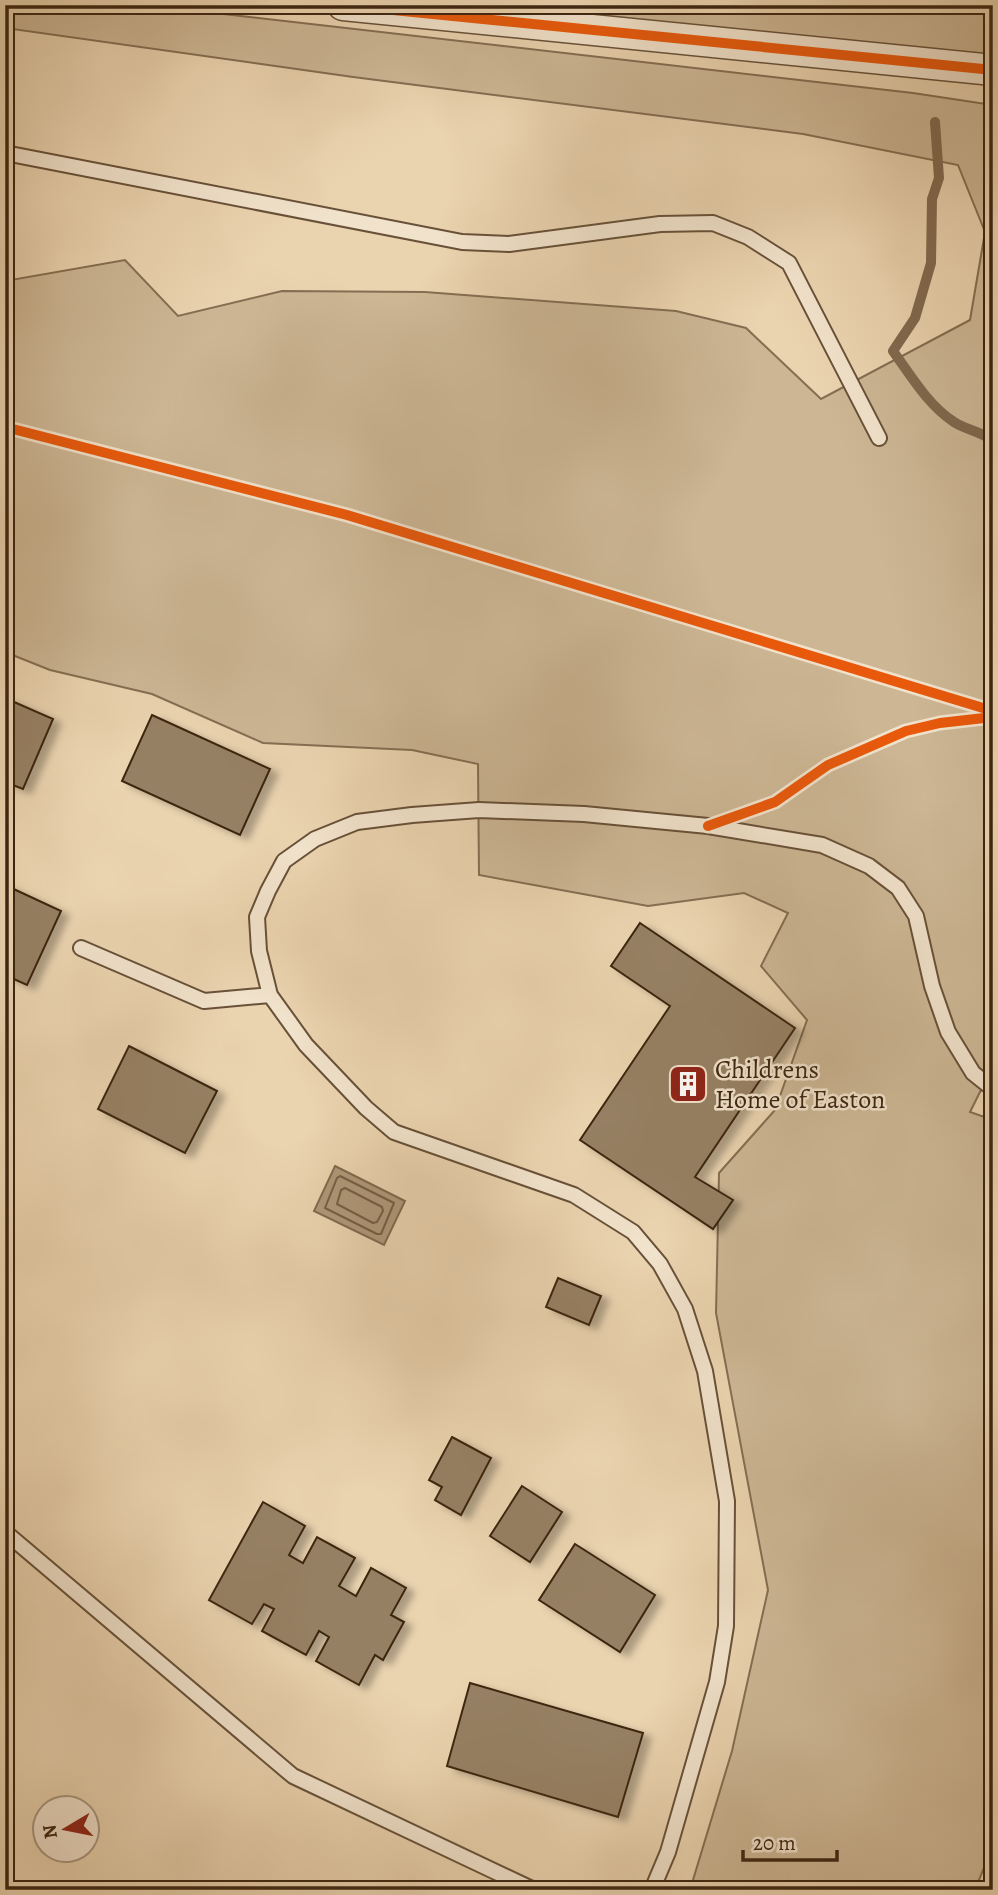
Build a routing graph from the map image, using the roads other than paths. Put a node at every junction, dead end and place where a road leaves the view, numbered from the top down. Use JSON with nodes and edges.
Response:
{"nodes":[{"id":1,"x":343,"y":5,"type":"edge"},
{"id":2,"x":993,"y":70,"type":"edge"},
{"id":3,"x":5,"y":153,"type":"edge"},
{"id":4,"x":878,"y":438,"type":"dead end"},
{"id":5,"x":81,"y":948,"type":"dead end"},
{"id":6,"x":270,"y":995,"type":"junction"},
{"id":7,"x":993,"y":1089,"type":"edge"},
{"id":8,"x":5,"y":1532,"type":"edge"},
{"id":9,"x":534,"y":1890,"type":"edge"},
{"id":10,"x":652,"y":1890,"type":"edge"}],
"edges":[{"from":1,"to":2,"type":"street"},
{"from":3,"to":4,"type":"lane"},
{"from":5,"to":6,"type":"lane"},
{"from":6,"to":7,"type":"lane"},
{"from":6,"to":10,"type":"lane"},
{"from":8,"to":9,"type":"lane"}]}
